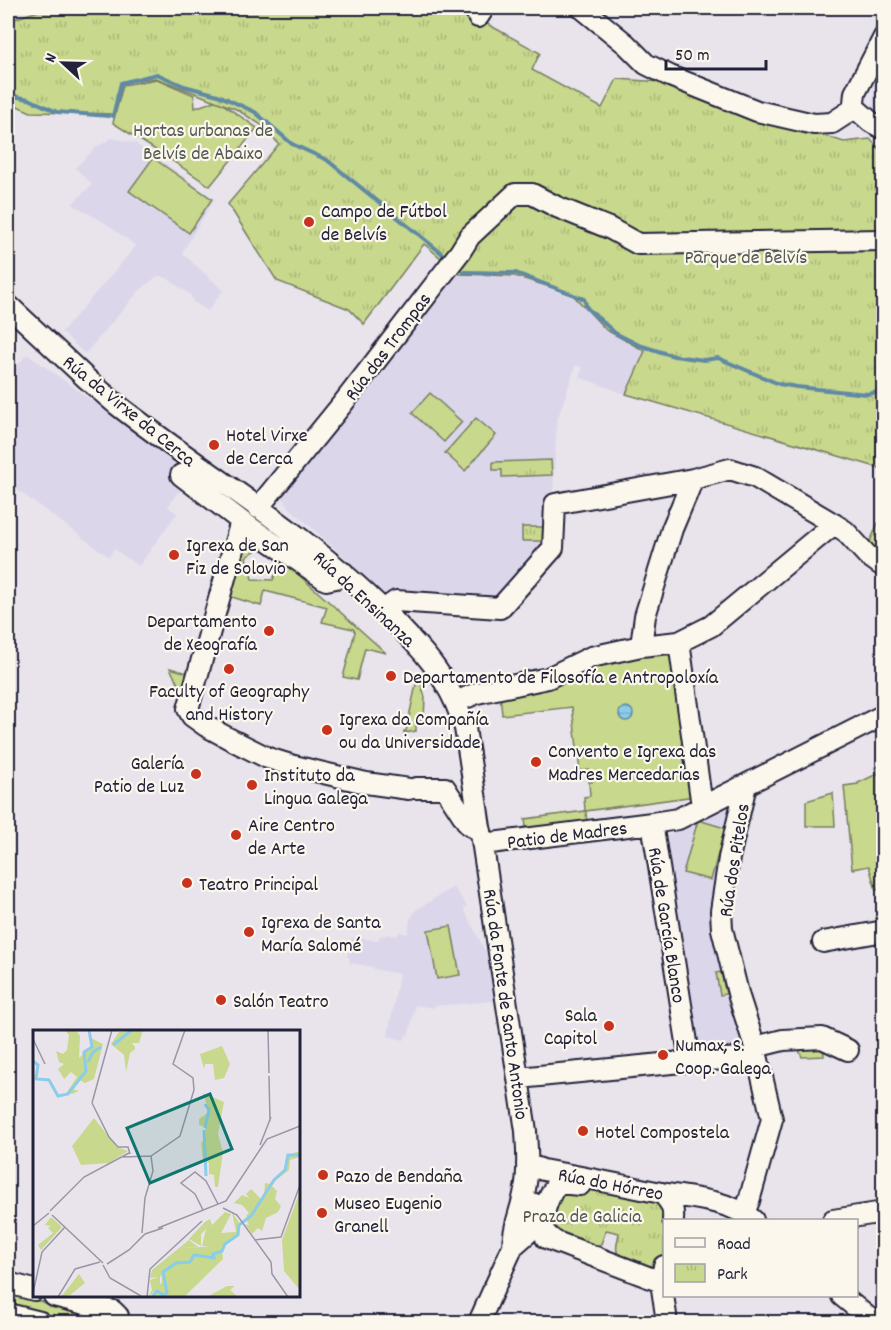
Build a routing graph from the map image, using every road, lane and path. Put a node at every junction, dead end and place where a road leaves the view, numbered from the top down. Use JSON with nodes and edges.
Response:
{"nodes":[{"id":1,"x":582,"y":8,"type":"edge"},
{"id":2,"x":884,"y":37,"type":"edge"},
{"id":3,"x":855,"y":108,"type":"junction"},
{"id":4,"x":884,"y":129,"type":"edge"},
{"id":5,"x":884,"y":240,"type":"edge"},
{"id":6,"x":8,"y":305,"type":"edge"},
{"id":7,"x":181,"y":475,"type":"dead end"},
{"id":8,"x":693,"y":479,"type":"junction"},
{"id":9,"x":258,"y":508,"type":"junction"},
{"id":10,"x":241,"y":521,"type":"junction"},
{"id":11,"x":834,"y":524,"type":"junction"},
{"id":12,"x":884,"y":567,"type":"edge"},
{"id":13,"x":344,"y":573,"type":"junction"},
{"id":14,"x":383,"y":610,"type":"junction"},
{"id":15,"x":679,"y":642,"type":"junction"},
{"id":16,"x":641,"y":646,"type":"junction"},
{"id":17,"x":456,"y":702,"type":"junction"},
{"id":18,"x":884,"y":715,"type":"edge"},
{"id":19,"x":746,"y":785,"type":"junction"},
{"id":20,"x":702,"y":806,"type":"junction"},
{"id":21,"x":652,"y":823,"type":"junction"},
{"id":22,"x":482,"y":837,"type":"junction"},
{"id":23,"x":884,"y":931,"type":"edge"},
{"id":24,"x":823,"y":942,"type":"dead end"},
{"id":25,"x":848,"y":1050,"type":"dead end"},
{"id":26,"x":748,"y":1053,"type":"junction"},
{"id":27,"x":690,"y":1062,"type":"junction"},
{"id":28,"x":519,"y":1078,"type":"junction"},
{"id":29,"x":532,"y":1177,"type":"junction"},
{"id":30,"x":661,"y":1192,"type":"junction"},
{"id":31,"x":884,"y":1212,"type":"edge"},
{"id":32,"x":749,"y":1217,"type":"edge"},
{"id":33,"x":673,"y":1219,"type":"edge"},
{"id":34,"x":844,"y":1219,"type":"edge"},
{"id":35,"x":529,"y":1232,"type":"junction"},
{"id":36,"x":556,"y":1242,"type":"junction"},
{"id":37,"x":513,"y":1246,"type":"junction"},
{"id":38,"x":663,"y":1274,"type":"edge"},
{"id":39,"x":8,"y":1283,"type":"edge"},
{"id":40,"x":33,"y":1290,"type":"edge"},
{"id":41,"x":58,"y":1297,"type":"edge"},
{"id":42,"x":666,"y":1297,"type":"edge"},
{"id":43,"x":843,"y":1297,"type":"edge"},
{"id":44,"x":8,"y":1314,"type":"edge"},
{"id":45,"x":668,"y":1320,"type":"edge"},
{"id":46,"x":40,"y":1323,"type":"edge"},
{"id":47,"x":117,"y":1323,"type":"edge"},
{"id":48,"x":479,"y":1323,"type":"edge"},
{"id":49,"x":874,"y":1323,"type":"edge"}],
"edges":[{"from":1,"to":3,"type":"street"},
{"from":2,"to":3,"type":"street"},
{"from":3,"to":4,"type":"street"},
{"from":5,"to":9,"type":"street","name":"Rúa das Trompas"},
{"from":6,"to":9,"type":"street","name":"Rúa da Virxe da Cerca"},
{"from":7,"to":10,"type":"street"},
{"from":8,"to":11,"type":"street"},
{"from":8,"to":14,"type":"street"},
{"from":8,"to":16,"type":"street"},
{"from":9,"to":13,"type":"street","name":"Rúa da Ensinanza"},
{"from":10,"to":13,"type":"street"},
{"from":10,"to":22,"type":"street"},
{"from":11,"to":12,"type":"street"},
{"from":11,"to":15,"type":"street"},
{"from":13,"to":14,"type":"street","name":"Rúa da Ensinanza"},
{"from":14,"to":17,"type":"street","name":"Rúa da Ensinanza"},
{"from":15,"to":16,"type":"street"},
{"from":15,"to":20,"type":"street"},
{"from":16,"to":17,"type":"street"},
{"from":17,"to":22,"type":"street","name":"Rúa da Ensinanza"},
{"from":18,"to":19,"type":"street","name":"Patio de Madres"},
{"from":19,"to":20,"type":"street","name":"Patio de Madres"},
{"from":19,"to":26,"type":"street","name":"Rúa dos Pitelos"},
{"from":20,"to":21,"type":"street","name":"Patio de Madres"},
{"from":21,"to":22,"type":"street","name":"Patio de Madres"},
{"from":21,"to":27,"type":"street","name":"Rúa de García Blanco"},
{"from":22,"to":28,"type":"street","name":"Rúa da Fonte de Santo Antonio"},
{"from":23,"to":24,"type":"street"},
{"from":25,"to":26,"type":"street"},
{"from":26,"to":27,"type":"street"},
{"from":26,"to":32,"type":"street","name":"Rúa dos Pitelos"},
{"from":27,"to":28,"type":"street"},
{"from":28,"to":29,"type":"street","name":"Rúa da Fonte de Santo Antonio"},
{"from":29,"to":30,"type":"street","name":"Rúa do Hórreo"},
{"from":29,"to":35,"type":"street","name":"Rúa da Fonte de Santo Antonio"},
{"from":29,"to":37,"type":"street"},
{"from":30,"to":32,"type":"street","name":"Rúa do Hórreo"},
{"from":30,"to":33,"type":"street"},
{"from":30,"to":36,"type":"street"},
{"from":31,"to":34,"type":"street"},
{"from":35,"to":36,"type":"street"},
{"from":35,"to":37,"type":"street"},
{"from":36,"to":38,"type":"street"},
{"from":37,"to":48,"type":"street"},
{"from":39,"to":40,"type":"street"},
{"from":41,"to":47,"type":"street"},
{"from":42,"to":45,"type":"street"},
{"from":43,"to":49,"type":"street"},
{"from":44,"to":46,"type":"street"}]}
